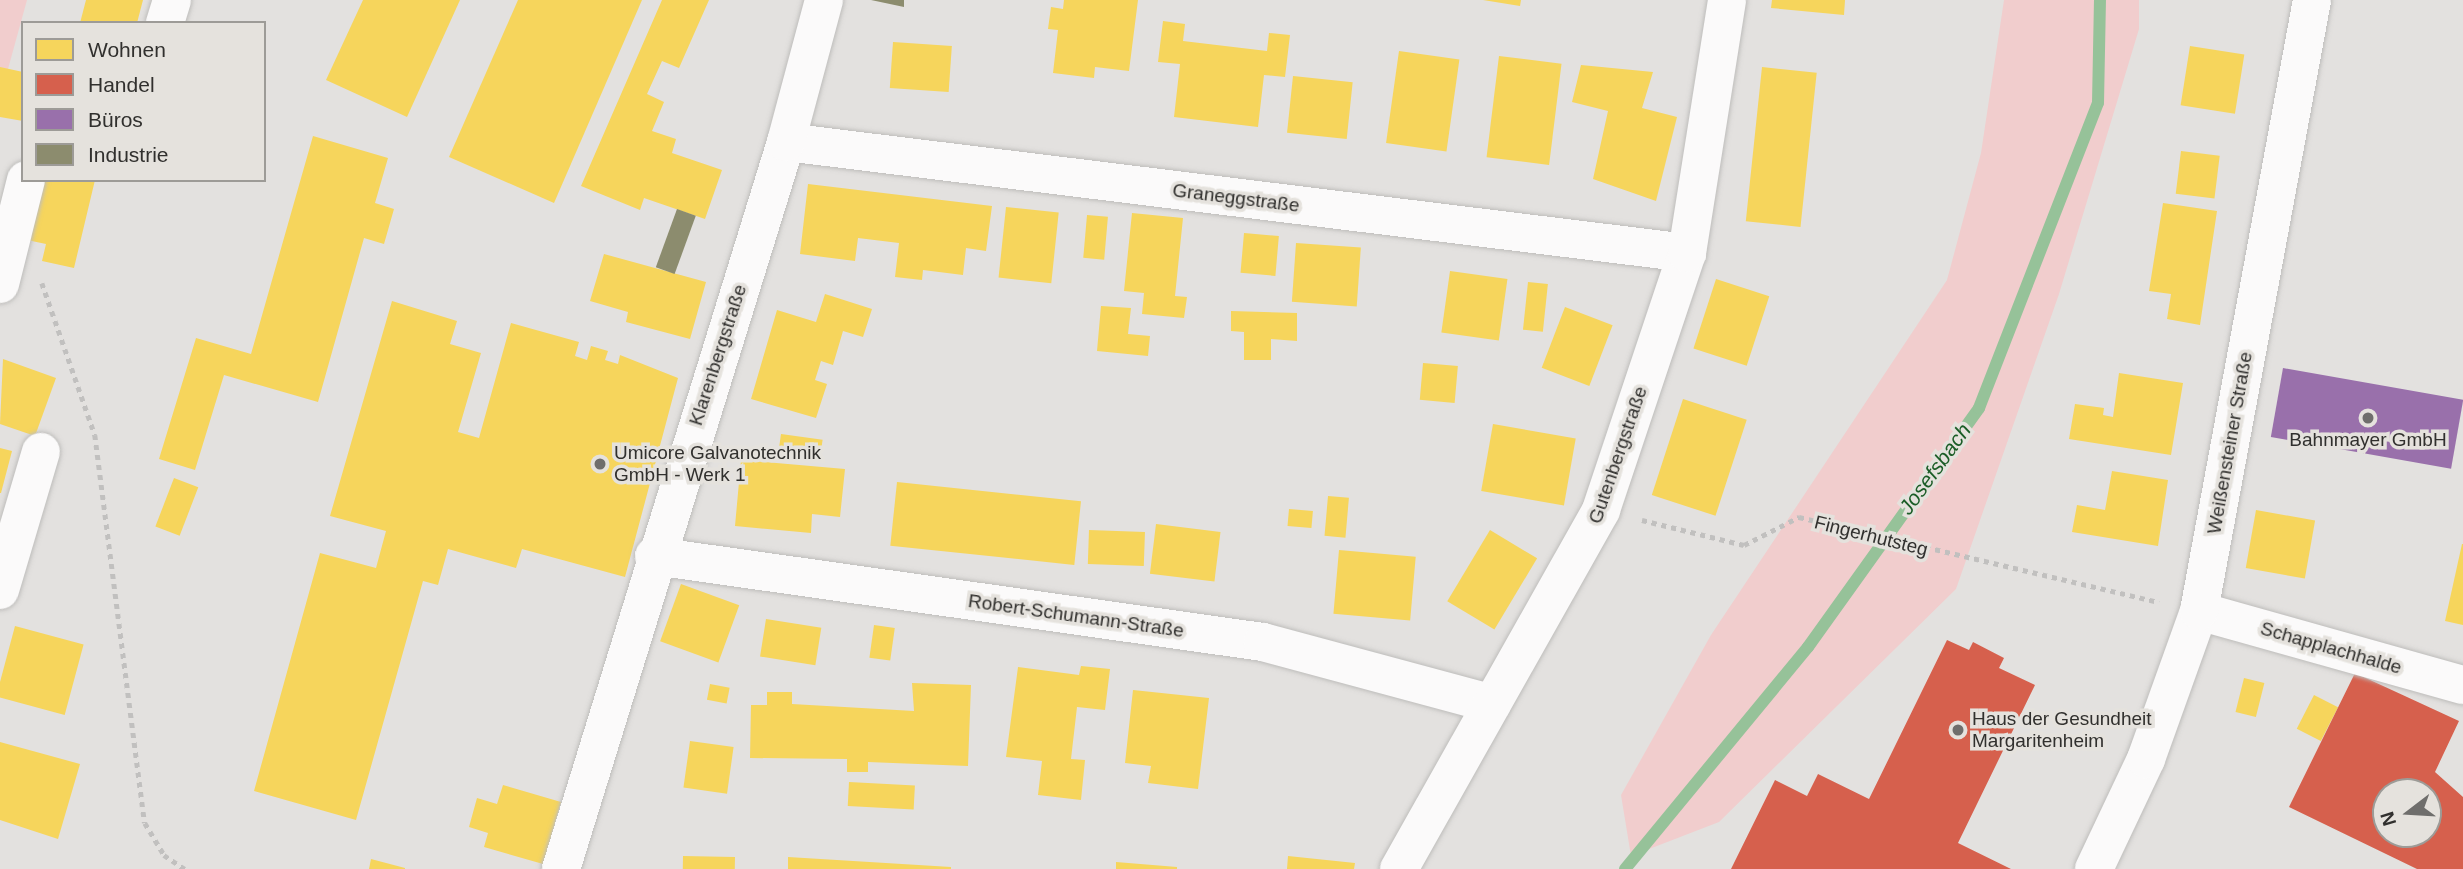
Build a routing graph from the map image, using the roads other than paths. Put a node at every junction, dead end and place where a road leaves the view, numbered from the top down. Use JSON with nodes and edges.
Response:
{"nodes":[{"id":1,"x":172,"y":0,"type":"edge"},
{"id":2,"x":824,"y":0,"type":"edge"},
{"id":3,"x":1727,"y":0,"type":"edge"},
{"id":4,"x":2312,"y":0,"type":"edge"},
{"id":5,"x":166,"y":21,"type":"edge"},
{"id":6,"x":786,"y":142,"type":"junction"},
{"id":7,"x":26,"y":182,"type":"edge"},
{"id":8,"x":1687,"y":253,"type":"junction"},
{"id":9,"x":0,"y":284,"type":"edge"},
{"id":10,"x":41,"y":452,"type":"dead end"},
{"id":11,"x":654,"y":556,"type":"junction"},
{"id":12,"x":0,"y":590,"type":"edge"},
{"id":13,"x":2199,"y":611,"type":"junction"},
{"id":14,"x":2463,"y":685,"type":"edge"},
{"id":15,"x":1492,"y":704,"type":"junction"},
{"id":16,"x":561,"y":869,"type":"edge"},
{"id":17,"x":1399,"y":869,"type":"edge"},
{"id":18,"x":2094,"y":869,"type":"edge"}],
"edges":[{"from":1,"to":5,"type":"street"},
{"from":2,"to":6,"type":"street","name":"Klarenbergstraße"},
{"from":3,"to":8,"type":"street","name":"Gutenbergstraße"},
{"from":4,"to":13,"type":"street","name":"Weißensteiner Straße"},
{"from":6,"to":8,"type":"street","name":"Graneggstraße"},
{"from":6,"to":11,"type":"street","name":"Klarenbergstraße"},
{"from":7,"to":9,"type":"street"},
{"from":8,"to":15,"type":"street","name":"Gutenbergstraße"},
{"from":10,"to":12,"type":"street"},
{"from":11,"to":15,"type":"street","name":"Robert-Schumann-Straße"},
{"from":11,"to":16,"type":"street","name":"Klarenbergstraße"},
{"from":13,"to":14,"type":"street","name":"Schapplachhalde"},
{"from":13,"to":18,"type":"street","name":"Weißensteiner Straße"},
{"from":15,"to":17,"type":"street","name":"Gutenbergstraße"}]}
